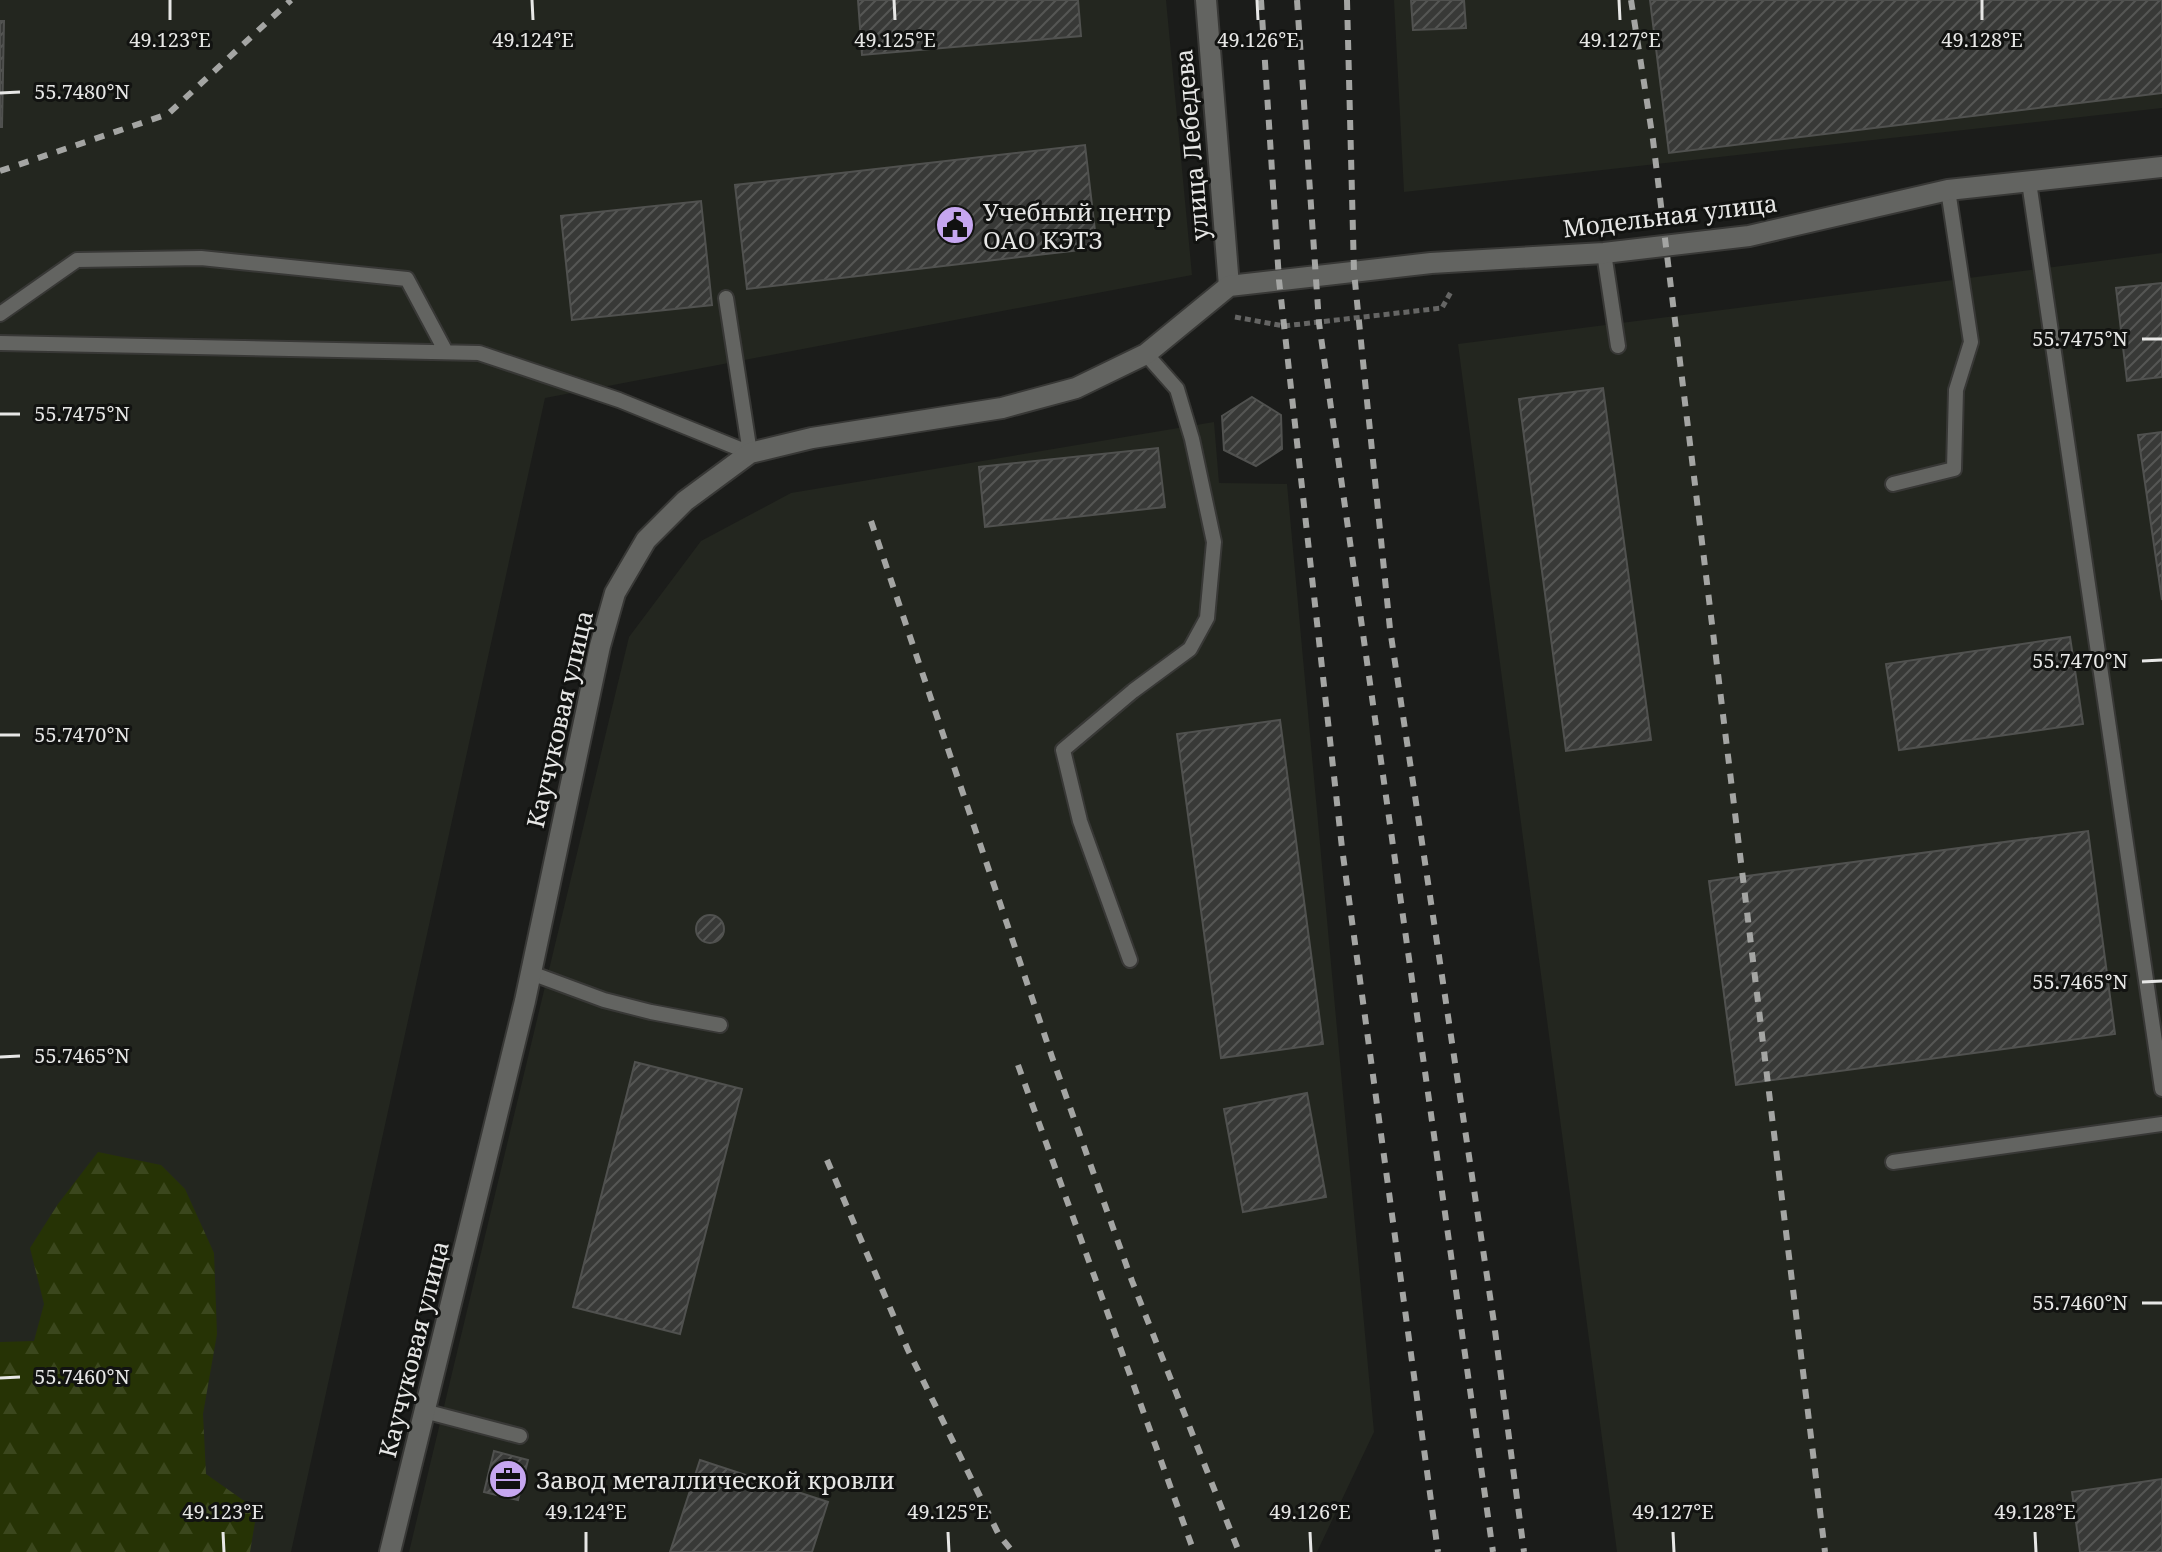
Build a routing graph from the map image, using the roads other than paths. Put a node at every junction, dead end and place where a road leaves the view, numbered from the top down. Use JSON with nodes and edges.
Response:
{"nodes":[{"id":1,"x":1206,"y":0,"type":"edge"},
{"id":2,"x":2162,"y":167,"type":"edge"},
{"id":3,"x":2029,"y":182,"type":"junction"},
{"id":4,"x":1948,"y":190,"type":"junction"},
{"id":5,"x":1604,"y":253,"type":"junction"},
{"id":6,"x":1229,"y":286,"type":"junction"},
{"id":7,"x":726,"y":298,"type":"dead end"},
{"id":8,"x":0,"y":314,"type":"edge"},
{"id":9,"x":0,"y":343,"type":"edge"},
{"id":10,"x":1618,"y":346,"type":"dead end"},
{"id":11,"x":446,"y":352,"type":"junction"},
{"id":12,"x":1146,"y":354,"type":"junction"},
{"id":13,"x":750,"y":453,"type":"junction"},
{"id":14,"x":1893,"y":484,"type":"dead end"},
{"id":15,"x":1130,"y":960,"type":"dead end"},
{"id":16,"x":531,"y":973,"type":"junction"},
{"id":17,"x":720,"y":1025,"type":"dead end"},
{"id":18,"x":2162,"y":1089,"type":"edge"},
{"id":19,"x":2162,"y":1124,"type":"edge"},
{"id":20,"x":1893,"y":1162,"type":"dead end"},
{"id":21,"x":424,"y":1411,"type":"junction"},
{"id":22,"x":520,"y":1436,"type":"dead end"},
{"id":23,"x":390,"y":1552,"type":"edge"}],
"edges":[{"from":1,"to":6,"type":"street","name":"улица Лебедева"},
{"from":2,"to":3,"type":"street","name":"Модельная улица"},
{"from":3,"to":4,"type":"street","name":"Модельная улица"},
{"from":3,"to":18,"type":"lane"},
{"from":4,"to":5,"type":"street","name":"Модельная улица"},
{"from":4,"to":14,"type":"lane"},
{"from":5,"to":6,"type":"street","name":"Модельная улица"},
{"from":5,"to":10,"type":"lane"},
{"from":6,"to":12,"type":"street","name":"Каучуковая улица"},
{"from":7,"to":13,"type":"lane"},
{"from":8,"to":11,"type":"lane"},
{"from":9,"to":11,"type":"lane"},
{"from":11,"to":13,"type":"lane"},
{"from":12,"to":13,"type":"street","name":"Каучуковая улица"},
{"from":12,"to":15,"type":"lane"},
{"from":13,"to":16,"type":"street","name":"Каучуковая улица"},
{"from":16,"to":17,"type":"lane"},
{"from":16,"to":21,"type":"street","name":"Каучуковая улица"},
{"from":19,"to":20,"type":"lane"},
{"from":21,"to":22,"type":"lane"},
{"from":21,"to":23,"type":"street","name":"Каучуковая улица"}]}
